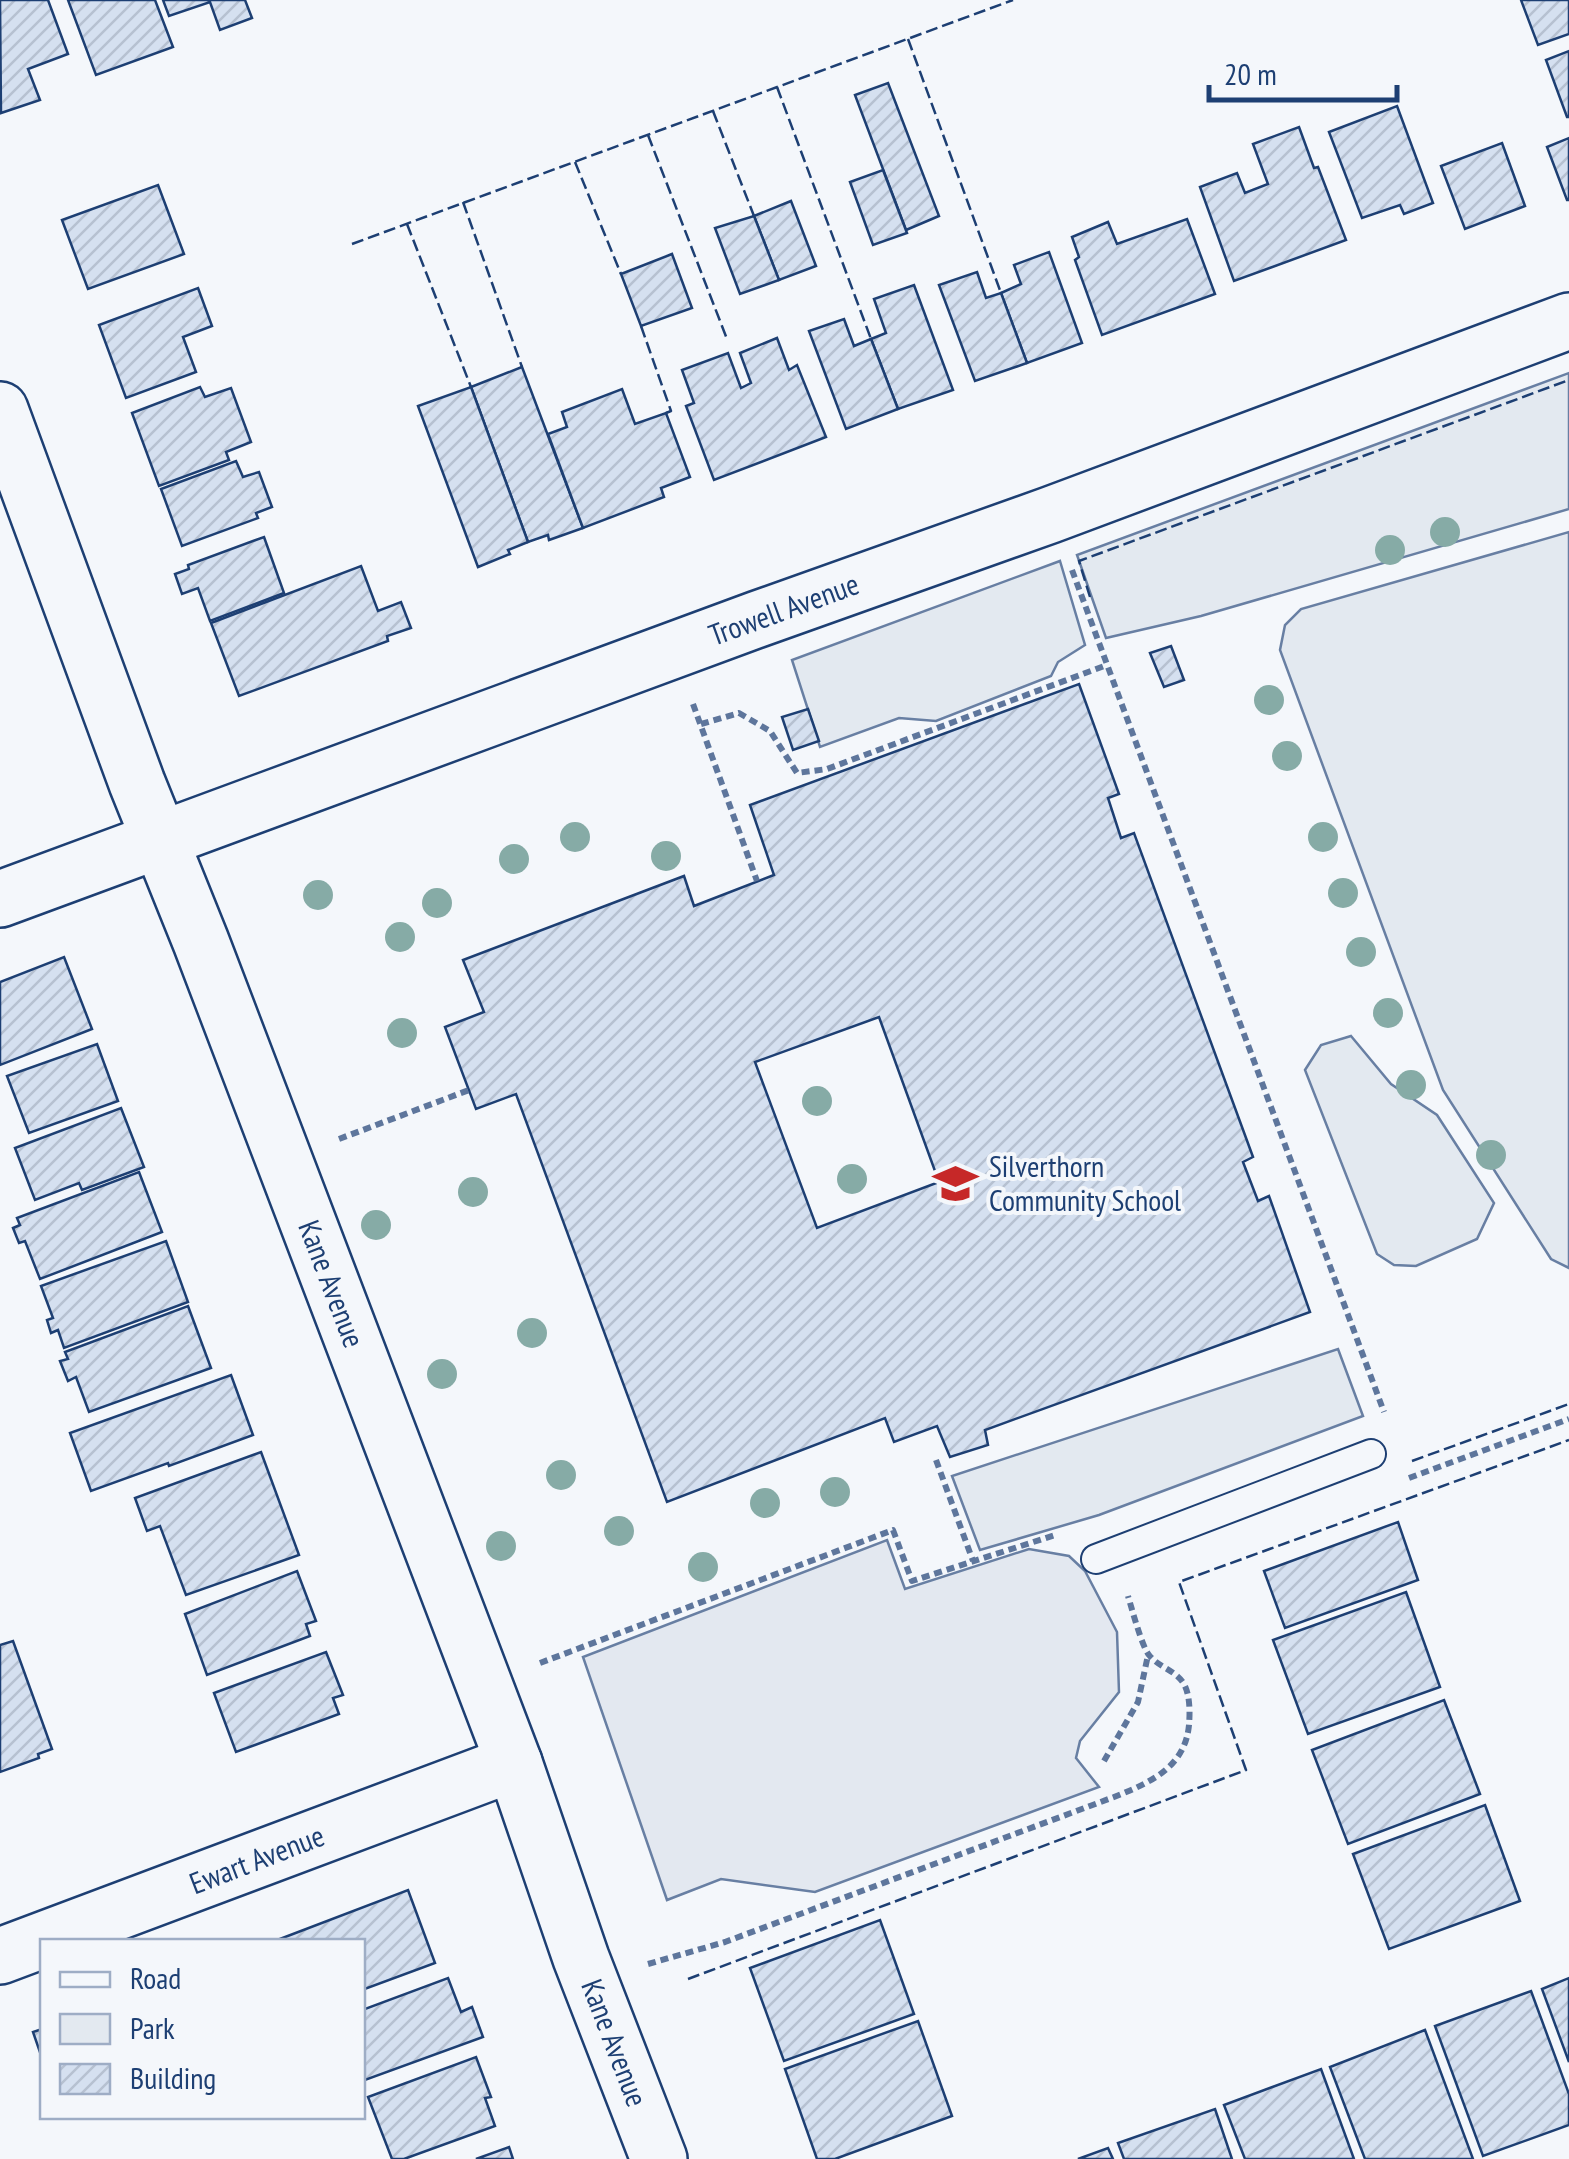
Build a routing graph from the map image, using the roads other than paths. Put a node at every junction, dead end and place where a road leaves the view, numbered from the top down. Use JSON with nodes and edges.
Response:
{"nodes":[{"id":1,"x":1569,"y":321,"type":"edge"},
{"id":2,"x":0,"y":410,"type":"edge"},
{"id":3,"x":159,"y":841,"type":"junction"},
{"id":4,"x":0,"y":899,"type":"edge"},
{"id":5,"x":1371,"y":1454,"type":"dead end"},
{"id":6,"x":1096,"y":1559,"type":"dead end"},
{"id":7,"x":514,"y":1764,"type":"junction"},
{"id":8,"x":46,"y":1939,"type":"edge"},
{"id":9,"x":40,"y":1941,"type":"edge"},
{"id":10,"x":0,"y":1956,"type":"edge"},
{"id":11,"x":659,"y":2159,"type":"edge"}],
"edges":[{"from":1,"to":3,"type":"street","name":"Trowell Avenue"},
{"from":2,"to":3,"type":"street","name":"Kane Avenue"},
{"from":3,"to":4,"type":"street","name":"Trowell Avenue"},
{"from":3,"to":7,"type":"street","name":"Kane Avenue"},
{"from":5,"to":6,"type":"lane"},
{"from":7,"to":8,"type":"street","name":"Ewart Avenue"},
{"from":7,"to":11,"type":"street","name":"Kane Avenue"},
{"from":9,"to":10,"type":"street","name":"Ewart Avenue"}]}
